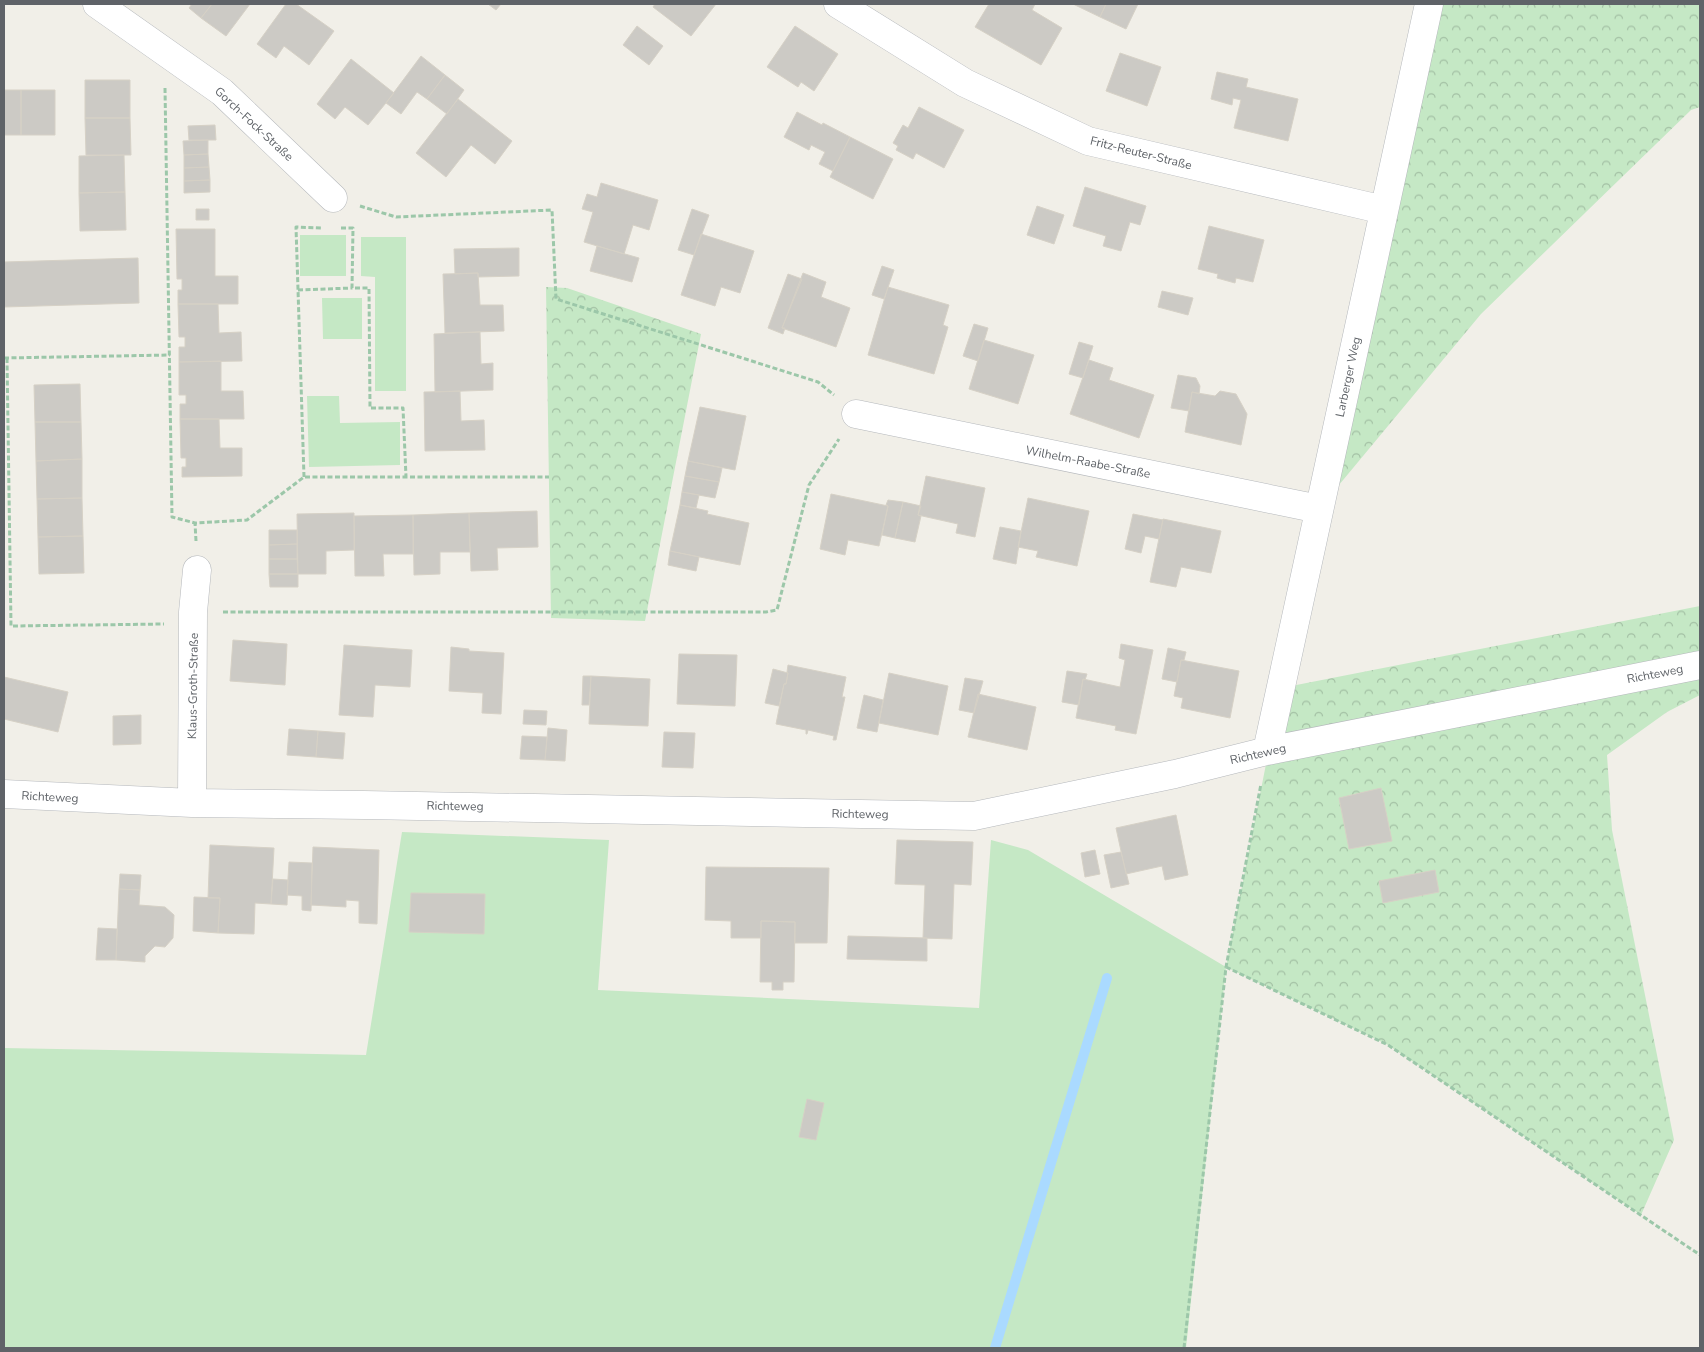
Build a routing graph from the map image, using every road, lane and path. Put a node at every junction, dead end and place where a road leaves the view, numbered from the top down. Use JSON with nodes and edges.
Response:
{"nodes":[{"id":1,"x":97,"y":4,"type":"edge"},
{"id":2,"x":838,"y":4,"type":"edge"},
{"id":3,"x":1429,"y":4,"type":"edge"},
{"id":4,"x":164,"y":52,"type":"junction"},
{"id":5,"x":333,"y":198,"type":"joint"},
{"id":6,"x":1384,"y":210,"type":"junction"},
{"id":7,"x":324,"y":228,"type":"dead end"},
{"id":8,"x":334,"y":228,"type":"dead end"},
{"id":9,"x":352,"y":288,"type":"junction"},
{"id":10,"x":298,"y":290,"type":"junction"},
{"id":11,"x":170,"y":355,"type":"junction"},
{"id":12,"x":6,"y":358,"type":"edge"},
{"id":13,"x":856,"y":414,"type":"junction"},
{"id":14,"x":304,"y":477,"type":"junction"},
{"id":15,"x":406,"y":477,"type":"junction"},
{"id":16,"x":549,"y":477,"type":"dead end"},
{"id":17,"x":1320,"y":509,"type":"junction"},
{"id":18,"x":195,"y":523,"type":"junction"},
{"id":19,"x":196,"y":570,"type":"joint"},
{"id":20,"x":194,"y":612,"type":"junction"},
{"id":21,"x":1700,"y":665,"type":"edge"},
{"id":22,"x":1267,"y":751,"type":"junction"},
{"id":23,"x":4,"y":794,"type":"edge"},
{"id":24,"x":192,"y":803,"type":"junction"},
{"id":25,"x":1226,"y":967,"type":"junction"},
{"id":26,"x":1700,"y":1255,"type":"edge"},
{"id":27,"x":1184,"y":1348,"type":"edge"}],
"edges":[{"from":1,"to":4,"type":"street","name":"Gorch-Fock-Straße"},
{"from":2,"to":6,"type":"street","name":"Fritz-Reuter-Straße"},
{"from":3,"to":6,"type":"street","name":"Larberger Weg"},
{"from":4,"to":5,"type":"street","name":"Gorch-Fock-Straße"},
{"from":4,"to":11,"type":"path"},
{"from":5,"to":13,"type":"path"},
{"from":6,"to":17,"type":"street","name":"Larberger Weg"},
{"from":7,"to":10,"type":"path"},
{"from":8,"to":9,"type":"path"},
{"from":9,"to":10,"type":"path"},
{"from":9,"to":15,"type":"path"},
{"from":10,"to":14,"type":"path"},
{"from":11,"to":12,"type":"path"},
{"from":11,"to":18,"type":"path"},
{"from":12,"to":20,"type":"path"},
{"from":13,"to":17,"type":"street","name":"Wilhelm-Raabe-Straße"},
{"from":13,"to":20,"type":"path"},
{"from":14,"to":15,"type":"path"},
{"from":14,"to":18,"type":"path"},
{"from":15,"to":16,"type":"path"},
{"from":17,"to":22,"type":"street","name":"Larberger Weg"},
{"from":18,"to":19,"type":"path"},
{"from":19,"to":20,"type":"street","name":"Klaus-Groth-Straße"},
{"from":20,"to":24,"type":"street","name":"Klaus-Groth-Straße"},
{"from":21,"to":22,"type":"street","name":"Richteweg"},
{"from":22,"to":24,"type":"street","name":"Richteweg"},
{"from":22,"to":25,"type":"path"},
{"from":23,"to":24,"type":"street","name":"Richteweg"},
{"from":25,"to":26,"type":"path"},
{"from":25,"to":27,"type":"path"}]}
